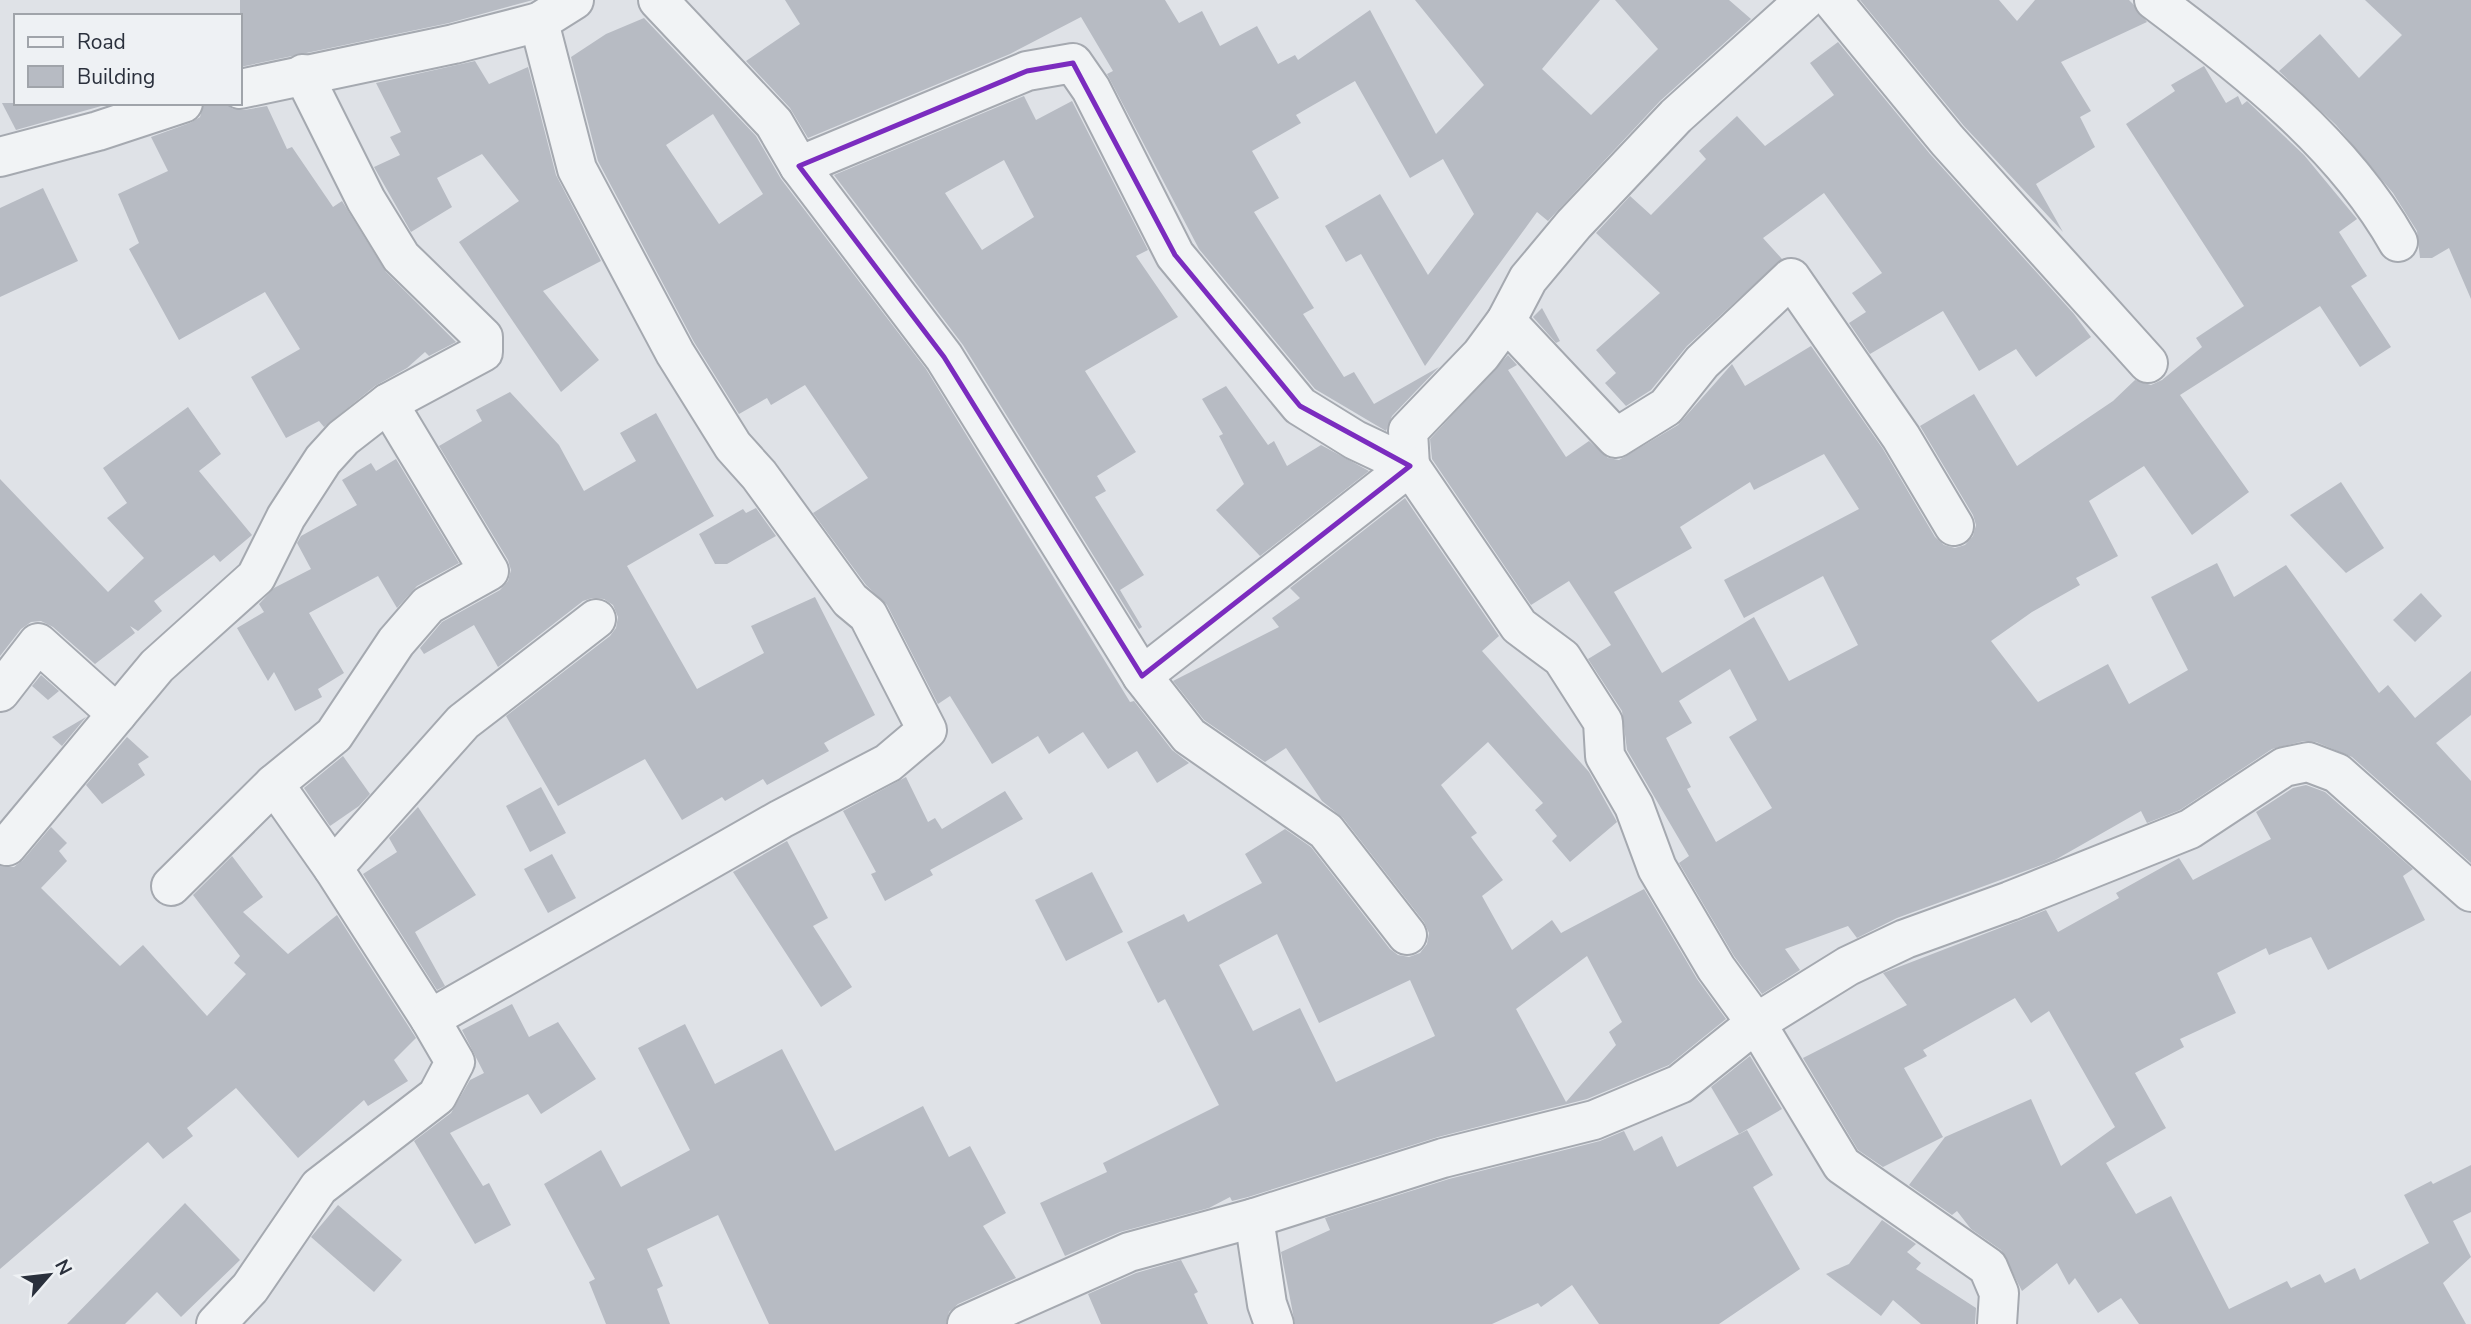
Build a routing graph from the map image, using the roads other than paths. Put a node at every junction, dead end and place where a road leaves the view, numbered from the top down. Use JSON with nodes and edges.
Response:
{"nodes":[{"id":1,"x":574,"y":0,"type":"edge"},
{"id":2,"x":658,"y":0,"type":"edge"},
{"id":3,"x":1805,"y":0,"type":"edge"},
{"id":4,"x":1832,"y":0,"type":"edge"},
{"id":5,"x":2154,"y":0,"type":"edge"},
{"id":6,"x":539,"y":22,"type":"junction"},
{"id":7,"x":303,"y":74,"type":"junction"},
{"id":8,"x":242,"y":89,"type":"edge"},
{"id":9,"x":177,"y":105,"type":"edge"},
{"id":10,"x":0,"y":157,"type":"edge"},
{"id":11,"x":799,"y":166,"type":"junction"},
{"id":12,"x":2398,"y":242,"type":"dead end"},
{"id":13,"x":1506,"y":321,"type":"junction"},
{"id":14,"x":2148,"y":363,"type":"dead end"},
{"id":15,"x":388,"y":403,"type":"junction"},
{"id":16,"x":1410,"y":466,"type":"junction"},
{"id":17,"x":1954,"y":526,"type":"dead end"},
{"id":18,"x":596,"y":619,"type":"dead end"},
{"id":19,"x":1142,"y":676,"type":"junction"},
{"id":20,"x":0,"y":692,"type":"edge"},
{"id":21,"x":117,"y":713,"type":"junction"},
{"id":22,"x":274,"y":784,"type":"junction"},
{"id":23,"x":7,"y":846,"type":"dead end"},
{"id":24,"x":333,"y":868,"type":"junction"},
{"id":25,"x":171,"y":886,"type":"dead end"},
{"id":26,"x":2471,"y":892,"type":"edge"},
{"id":27,"x":1407,"y":935,"type":"dead end"},
{"id":28,"x":430,"y":1019,"type":"junction"},
{"id":29,"x":1756,"y":1023,"type":"junction"},
{"id":30,"x":1254,"y":1218,"type":"junction"},
{"id":31,"x":216,"y":1324,"type":"edge"},
{"id":32,"x":967,"y":1324,"type":"edge"},
{"id":33,"x":1274,"y":1324,"type":"edge"},
{"id":34,"x":1997,"y":1324,"type":"edge"}],
"edges":[{"from":1,"to":6,"type":"street"},
{"from":2,"to":11,"type":"street"},
{"from":3,"to":13,"type":"street"},
{"from":4,"to":14,"type":"street"},
{"from":5,"to":12,"type":"street"},
{"from":6,"to":7,"type":"street"},
{"from":6,"to":28,"type":"street"},
{"from":7,"to":8,"type":"street"},
{"from":7,"to":15,"type":"street"},
{"from":9,"to":10,"type":"street"},
{"from":11,"to":16,"type":"street"},
{"from":11,"to":19,"type":"street"},
{"from":13,"to":16,"type":"street"},
{"from":13,"to":17,"type":"street"},
{"from":15,"to":21,"type":"street"},
{"from":15,"to":22,"type":"street"},
{"from":16,"to":19,"type":"street"},
{"from":16,"to":29,"type":"street"},
{"from":18,"to":24,"type":"street"},
{"from":19,"to":27,"type":"street"},
{"from":20,"to":21,"type":"street"},
{"from":21,"to":23,"type":"street"},
{"from":22,"to":24,"type":"street"},
{"from":22,"to":25,"type":"street"},
{"from":24,"to":28,"type":"street"},
{"from":26,"to":29,"type":"street"},
{"from":28,"to":31,"type":"street"},
{"from":29,"to":30,"type":"street"},
{"from":29,"to":34,"type":"street"},
{"from":30,"to":32,"type":"street"},
{"from":30,"to":33,"type":"street"}]}
